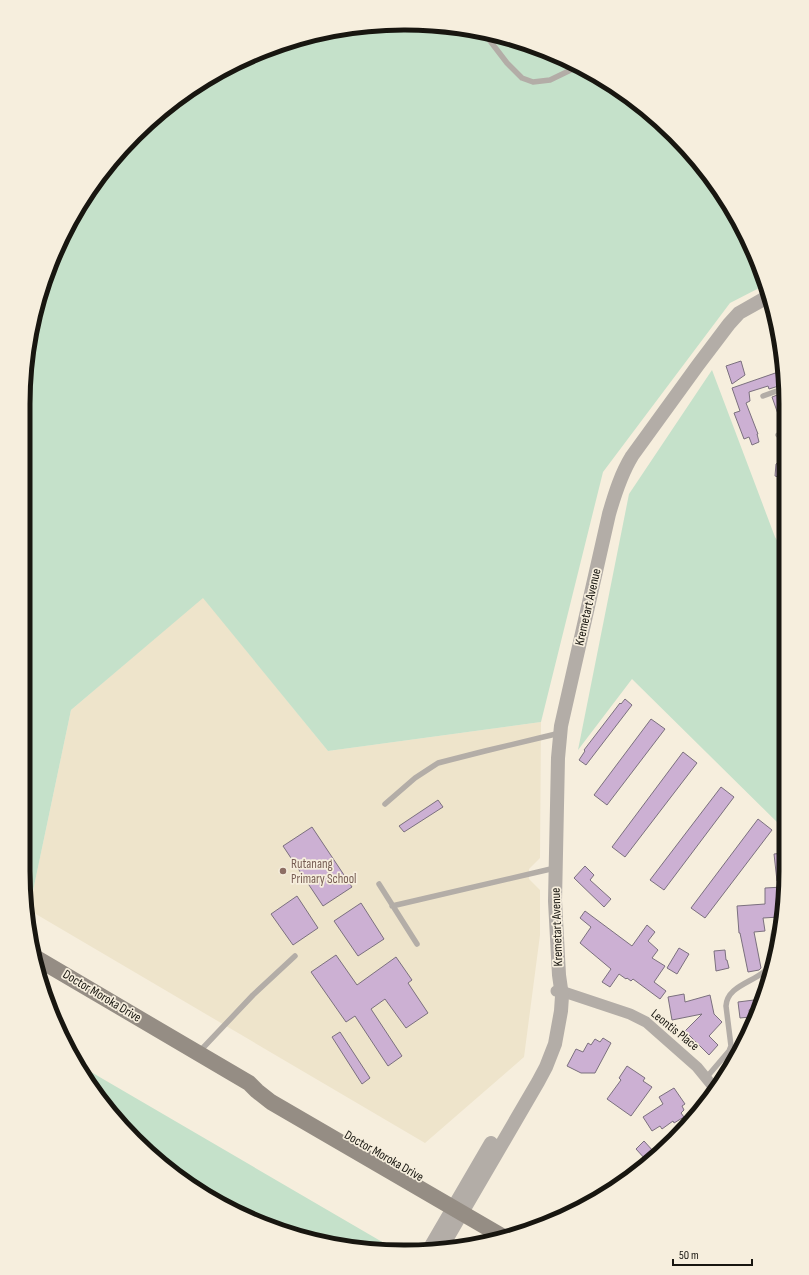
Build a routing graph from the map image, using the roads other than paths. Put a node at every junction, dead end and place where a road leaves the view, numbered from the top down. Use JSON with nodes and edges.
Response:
{"nodes":[{"id":1,"x":489,"y":40,"type":"edge"},
{"id":2,"x":571,"y":70,"type":"edge"},
{"id":3,"x":763,"y":299,"type":"edge"},
{"id":4,"x":778,"y":390,"type":"edge"},
{"id":5,"x":764,"y":396,"type":"dead end"},
{"id":6,"x":560,"y":733,"type":"junction"},
{"id":7,"x":385,"y":804,"type":"dead end"},
{"id":8,"x":556,"y":868,"type":"junction"},
{"id":9,"x":379,"y":884,"type":"dead end"},
{"id":10,"x":392,"y":906,"type":"junction"},
{"id":11,"x":417,"y":944,"type":"dead end"},
{"id":12,"x":295,"y":956,"type":"dead end"},
{"id":13,"x":41,"y":960,"type":"edge"},
{"id":14,"x":765,"y":969,"type":"edge"},
{"id":15,"x":558,"y":991,"type":"junction"},
{"id":16,"x":198,"y":1053,"type":"junction"},
{"id":17,"x":706,"y":1078,"type":"junction"},
{"id":18,"x":249,"y":1083,"type":"junction"},
{"id":19,"x":712,"y":1085,"type":"edge"},
{"id":20,"x":291,"y":1113,"type":"junction"},
{"id":21,"x":328,"y":1143,"type":"dead end"},
{"id":22,"x":374,"y":1169,"type":"dead end"},
{"id":23,"x":407,"y":1181,"type":"junction"},
{"id":24,"x":459,"y":1206,"type":"junction"},
{"id":25,"x":509,"y":1230,"type":"edge"},
{"id":26,"x":498,"y":1233,"type":"edge"},
{"id":27,"x":444,"y":1243,"type":"edge"},
{"id":28,"x":432,"y":1244,"type":"edge"}],
"edges":[{"from":1,"to":2,"type":"lane"},
{"from":3,"to":6,"type":"street","name":"Kremetart Avenue"},
{"from":4,"to":5,"type":"lane"},
{"from":6,"to":7,"type":"lane"},
{"from":6,"to":8,"type":"street","name":"Kremetart Avenue"},
{"from":8,"to":10,"type":"lane"},
{"from":8,"to":15,"type":"street","name":"Kremetart Avenue"},
{"from":9,"to":10,"type":"lane"},
{"from":10,"to":11,"type":"lane"},
{"from":12,"to":16,"type":"lane"},
{"from":13,"to":16,"type":"main road","name":"Doctor Moroka Drive"},
{"from":14,"to":17,"type":"lane"},
{"from":15,"to":17,"type":"street","name":"Leontis Place"},
{"from":15,"to":24,"type":"street","name":"Kremetart Avenue"},
{"from":16,"to":18,"type":"main road","name":"Doctor Moroka Drive"},
{"from":17,"to":19,"type":"street","name":"Leontis Place"},
{"from":18,"to":20,"type":"main road","name":"Doctor Moroka Drive"},
{"from":18,"to":24,"type":"main road","name":"Doctor Moroka Drive"},
{"from":20,"to":21,"type":"lane"},
{"from":20,"to":23,"type":"main road","name":"Doctor Moroka Drive"},
{"from":22,"to":23,"type":"lane"},
{"from":23,"to":24,"type":"main road","name":"Doctor Moroka Drive"},
{"from":24,"to":25,"type":"main road","name":"Doctor Moroka Drive"},
{"from":24,"to":26,"type":"main road","name":"Doctor Moroka Drive"},
{"from":24,"to":27,"type":"street","name":"Kremetart Avenue"},
{"from":24,"to":28,"type":"street","name":"Kremetart Avenue"}]}
